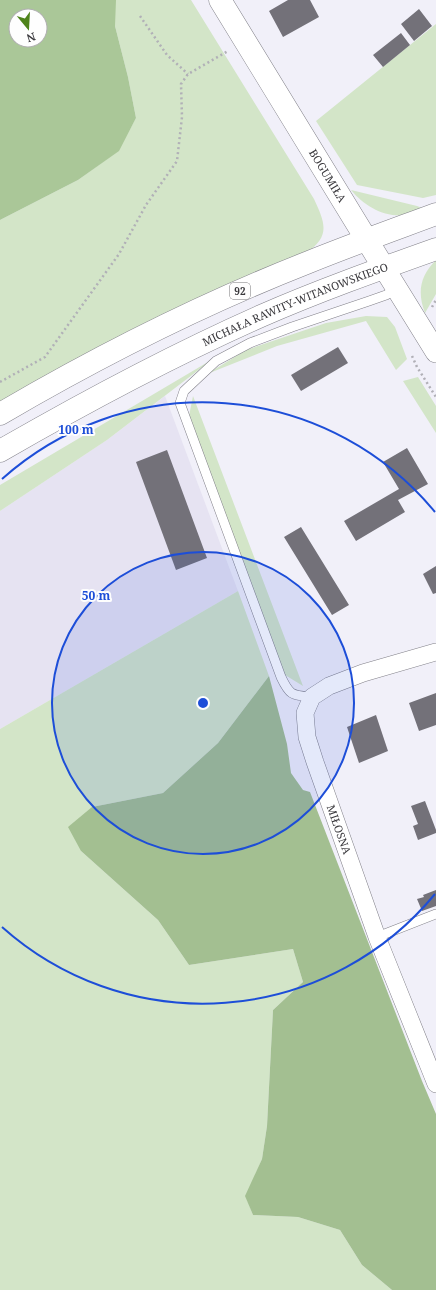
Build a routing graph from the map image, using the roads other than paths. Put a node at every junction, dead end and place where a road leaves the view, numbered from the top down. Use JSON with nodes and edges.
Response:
{"nodes":[{"id":1,"x":220,"y":0,"type":"edge"},
{"id":2,"x":436,"y":214,"type":"edge"},
{"id":3,"x":367,"y":239,"type":"junction"},
{"id":4,"x":436,"y":249,"type":"edge"},
{"id":5,"x":384,"y":268,"type":"junction"},
{"id":6,"x":397,"y":289,"type":"junction"},
{"id":7,"x":436,"y":352,"type":"edge"},
{"id":8,"x":0,"y":414,"type":"edge"},
{"id":9,"x":0,"y":451,"type":"edge"},
{"id":10,"x":436,"y":652,"type":"edge"},
{"id":11,"x":312,"y":696,"type":"junction"},
{"id":12,"x":436,"y":914,"type":"edge"},
{"id":13,"x":377,"y":937,"type":"junction"},
{"id":14,"x":436,"y":1084,"type":"edge"}],
"edges":[{"from":1,"to":3,"type":"main road","name":"BOGUMIŁA"},
{"from":2,"to":3,"type":"main road","number":"92"},
{"from":3,"to":5,"type":"main road","name":"BOGUMIŁA"},
{"from":3,"to":8,"type":"main road","number":"92"},
{"from":4,"to":5,"type":"main road","name":"MICHAŁA RAWITY-WITANOWSKIEGO"},
{"from":5,"to":6,"type":"street","name":"BOGUMIŁA"},
{"from":5,"to":9,"type":"main road","name":"MICHAŁA RAWITY-WITANOWSKIEGO"},
{"from":6,"to":7,"type":"street","name":"BOGUMIŁA"},
{"from":6,"to":11,"type":"lane"},
{"from":10,"to":11,"type":"street"},
{"from":11,"to":13,"type":"street","name":"MIŁOSNA"},
{"from":12,"to":13,"type":"lane"},
{"from":13,"to":14,"type":"street","name":"MIŁOSNA"}]}
